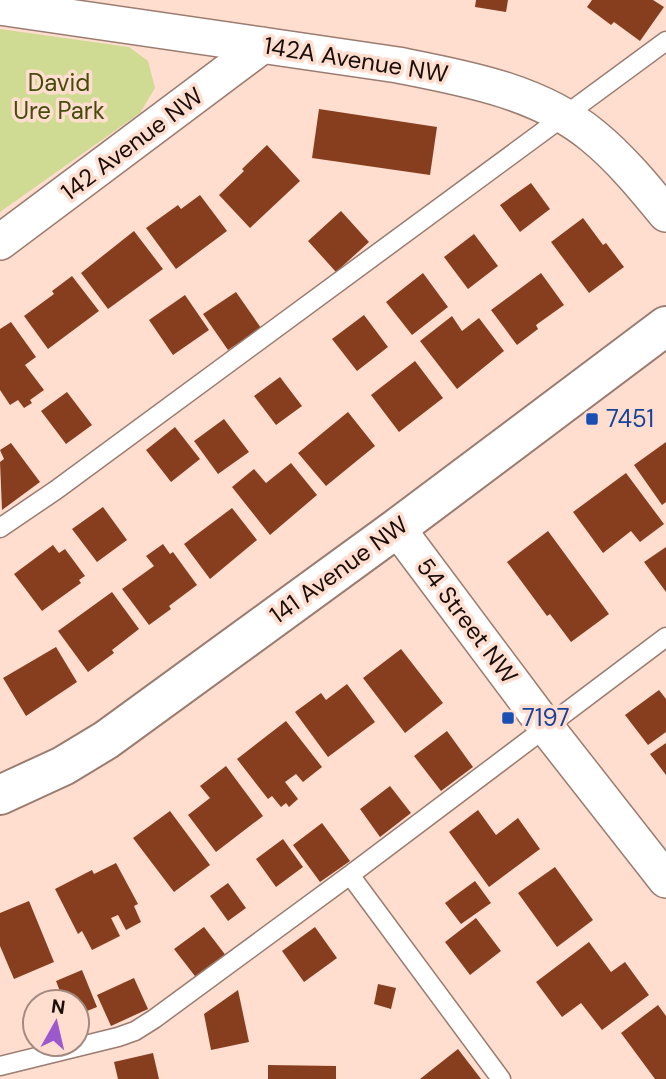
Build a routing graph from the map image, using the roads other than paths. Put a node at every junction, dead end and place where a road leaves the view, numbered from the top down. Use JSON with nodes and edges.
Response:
{"nodes":[{"id":1,"x":0,"y":7,"type":"edge"},
{"id":2,"x":666,"y":41,"type":"edge"},
{"id":3,"x":263,"y":45,"type":"junction"},
{"id":4,"x":565,"y":116,"type":"junction"},
{"id":5,"x":666,"y":214,"type":"edge"},
{"id":6,"x":0,"y":242,"type":"edge"},
{"id":7,"x":666,"y":326,"type":"edge"},
{"id":8,"x":0,"y":528,"type":"edge"},
{"id":9,"x":397,"y":528,"type":"junction"},
{"id":10,"x":666,"y":637,"type":"edge"},
{"id":11,"x":546,"y":727,"type":"junction"},
{"id":12,"x":0,"y":795,"type":"edge"},
{"id":13,"x":351,"y":875,"type":"junction"},
{"id":14,"x":666,"y":880,"type":"edge"},
{"id":15,"x":0,"y":1066,"type":"edge"},
{"id":16,"x":501,"y":1079,"type":"edge"}],
"edges":[{"from":1,"to":3,"type":"street","name":"142A Avenue NW"},
{"from":2,"to":4,"type":"lane"},
{"from":3,"to":4,"type":"street","name":"142A Avenue NW"},
{"from":3,"to":6,"type":"street","name":"142 Avenue NW"},
{"from":4,"to":5,"type":"street","name":"142A Avenue NW"},
{"from":4,"to":8,"type":"lane"},
{"from":7,"to":9,"type":"street","name":"141 Avenue NW"},
{"from":9,"to":11,"type":"street","name":"54 Street NW"},
{"from":9,"to":12,"type":"street","name":"141 Avenue NW"},
{"from":10,"to":11,"type":"lane"},
{"from":11,"to":13,"type":"lane"},
{"from":11,"to":14,"type":"street","name":"54 Street NW"},
{"from":13,"to":15,"type":"lane"},
{"from":13,"to":16,"type":"lane"}]}
